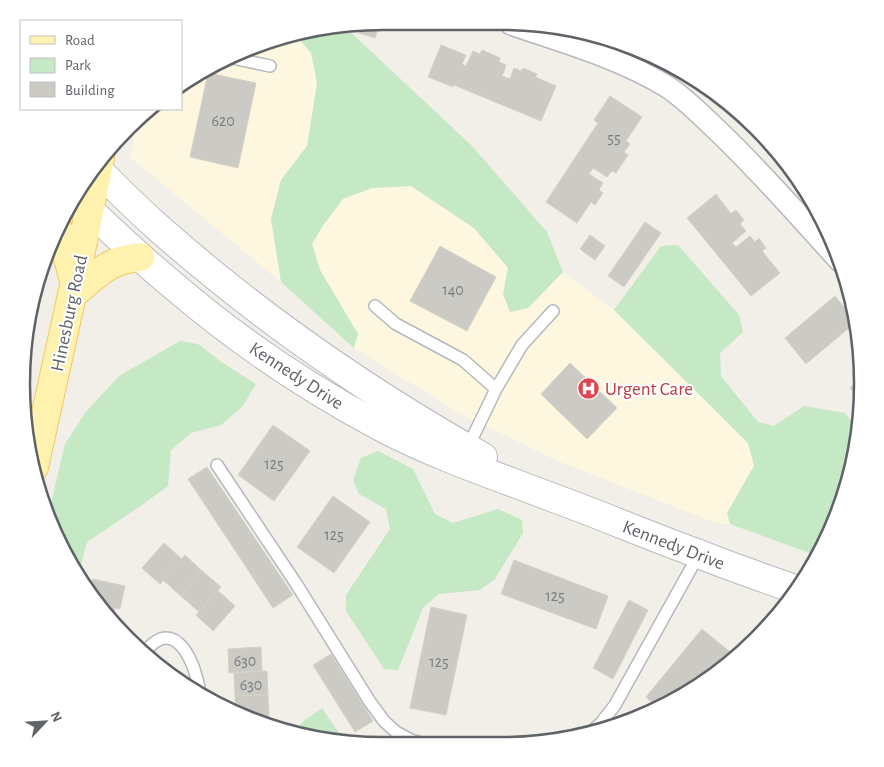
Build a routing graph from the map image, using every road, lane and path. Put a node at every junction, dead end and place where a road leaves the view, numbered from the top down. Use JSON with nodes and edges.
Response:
{"nodes":[{"id":1,"x":543,"y":33,"type":"edge"},
{"id":2,"x":241,"y":60,"type":"edge"},
{"id":3,"x":270,"y":66,"type":"dead end"},
{"id":4,"x":102,"y":169,"type":"edge"},
{"id":5,"x":89,"y":189,"type":"edge"},
{"id":6,"x":83,"y":204,"type":"edge"},
{"id":7,"x":61,"y":238,"type":"edge"},
{"id":8,"x":826,"y":246,"type":"edge"},
{"id":9,"x":140,"y":257,"type":"junction"},
{"id":10,"x":73,"y":289,"type":"junction"},
{"id":11,"x":375,"y":306,"type":"dead end"},
{"id":12,"x":553,"y":311,"type":"dead end"},
{"id":13,"x":496,"y":389,"type":"junction"},
{"id":14,"x":467,"y":449,"type":"junction"},
{"id":15,"x":37,"y":453,"type":"edge"},
{"id":16,"x":216,"y":465,"type":"dead end"},
{"id":17,"x":551,"y":497,"type":"junction"},
{"id":18,"x":699,"y":554,"type":"junction"},
{"id":19,"x":789,"y":587,"type":"edge"},
{"id":20,"x":148,"y":647,"type":"edge"},
{"id":21,"x":198,"y":684,"type":"edge"},
{"id":22,"x":602,"y":722,"type":"edge"},
{"id":23,"x":405,"y":737,"type":"edge"}],
"edges":[{"from":1,"to":8,"type":"street"},
{"from":2,"to":3,"type":"lane"},
{"from":4,"to":14,"type":"main road","name":"Kennedy Drive"},
{"from":5,"to":6,"type":"main road","name":"Hinesburg Road"},
{"from":6,"to":9,"type":"main road","name":"Kennedy Drive"},
{"from":6,"to":10,"type":"main road","name":"Hinesburg Road"},
{"from":7,"to":10,"type":"main road"},
{"from":9,"to":10,"type":"main road"},
{"from":9,"to":17,"type":"main road","name":"Kennedy Drive"},
{"from":10,"to":15,"type":"main road","name":"Hinesburg Road"},
{"from":11,"to":13,"type":"lane"},
{"from":12,"to":13,"type":"lane"},
{"from":13,"to":14,"type":"lane"},
{"from":14,"to":17,"type":"main road","name":"Kennedy Drive"},
{"from":16,"to":23,"type":"lane"},
{"from":17,"to":18,"type":"main road","name":"Kennedy Drive"},
{"from":18,"to":19,"type":"main road","name":"Kennedy Drive"},
{"from":18,"to":22,"type":"lane"},
{"from":20,"to":21,"type":"lane"}]}
